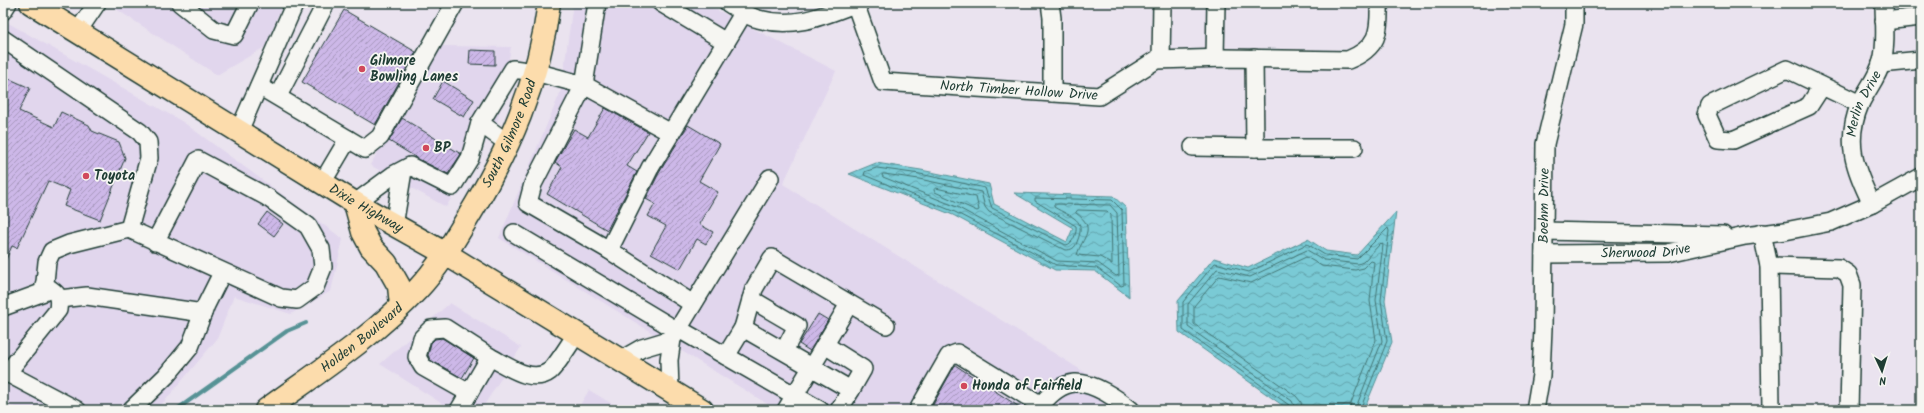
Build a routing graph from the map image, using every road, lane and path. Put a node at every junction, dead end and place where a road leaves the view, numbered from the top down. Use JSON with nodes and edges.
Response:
{"nodes":[{"id":1,"x":8,"y":3,"type":"edge"},
{"id":2,"x":31,"y":3,"type":"edge"},
{"id":3,"x":97,"y":3,"type":"edge"},
{"id":4,"x":180,"y":3,"type":"edge"},
{"id":5,"x":250,"y":3,"type":"edge"},
{"id":6,"x":295,"y":3,"type":"edge"},
{"id":7,"x":326,"y":3,"type":"edge"},
{"id":8,"x":455,"y":3,"type":"edge"},
{"id":9,"x":549,"y":3,"type":"edge"},
{"id":10,"x":597,"y":3,"type":"edge"},
{"id":11,"x":661,"y":3,"type":"edge"},
{"id":12,"x":728,"y":3,"type":"edge"},
{"id":13,"x":856,"y":3,"type":"edge"},
{"id":14,"x":1050,"y":3,"type":"edge"},
{"id":15,"x":1162,"y":3,"type":"edge"},
{"id":16,"x":1216,"y":3,"type":"edge"},
{"id":17,"x":1379,"y":3,"type":"edge"},
{"id":18,"x":1574,"y":3,"type":"edge"},
{"id":19,"x":1884,"y":3,"type":"edge"},
{"id":20,"x":3,"y":11,"type":"edge"},
{"id":21,"x":744,"y":12,"type":"junction"},
{"id":22,"x":1921,"y":17,"type":"edge"},
{"id":23,"x":1884,"y":21,"type":"junction"},
{"id":24,"x":78,"y":31,"type":"junction"},
{"id":25,"x":3,"y":39,"type":"edge"},
{"id":26,"x":726,"y":42,"type":"junction"},
{"id":27,"x":1215,"y":58,"type":"junction"},
{"id":28,"x":1254,"y":58,"type":"junction"},
{"id":29,"x":1161,"y":60,"type":"junction"},
{"id":30,"x":1921,"y":60,"type":"edge"},
{"id":31,"x":1881,"y":64,"type":"junction"},
{"id":32,"x":534,"y":72,"type":"junction"},
{"id":33,"x":584,"y":85,"type":"junction"},
{"id":34,"x":259,"y":86,"type":"junction"},
{"id":35,"x":1822,"y":86,"type":"junction"},
{"id":36,"x":1052,"y":93,"type":"junction"},
{"id":37,"x":278,"y":96,"type":"junction"},
{"id":38,"x":1860,"y":104,"type":"junction"},
{"id":39,"x":480,"y":123,"type":"junction"},
{"id":40,"x":239,"y":131,"type":"junction"},
{"id":41,"x":671,"y":133,"type":"junction"},
{"id":42,"x":348,"y":139,"type":"junction"},
{"id":43,"x":509,"y":144,"type":"junction"},
{"id":44,"x":1193,"y":147,"type":"dead end"},
{"id":45,"x":1255,"y":148,"type":"junction"},
{"id":46,"x":1354,"y":148,"type":"dead end"},
{"id":47,"x":403,"y":171,"type":"junction"},
{"id":48,"x":1921,"y":177,"type":"edge"},
{"id":49,"x":770,"y":178,"type":"dead end"},
{"id":50,"x":322,"y":183,"type":"junction"},
{"id":51,"x":355,"y":203,"type":"junction"},
{"id":52,"x":1872,"y":204,"type":"junction"},
{"id":53,"x":394,"y":226,"type":"junction"},
{"id":54,"x":129,"y":229,"type":"junction"},
{"id":55,"x":1544,"y":231,"type":"junction"},
{"id":56,"x":514,"y":233,"type":"dead end"},
{"id":57,"x":1762,"y":234,"type":"junction"},
{"id":58,"x":1745,"y":236,"type":"junction"},
{"id":59,"x":155,"y":242,"type":"junction"},
{"id":60,"x":609,"y":250,"type":"junction"},
{"id":61,"x":446,"y":254,"type":"junction"},
{"id":62,"x":1544,"y":254,"type":"junction"},
{"id":63,"x":1769,"y":266,"type":"junction"},
{"id":64,"x":222,"y":273,"type":"junction"},
{"id":65,"x":44,"y":286,"type":"junction"},
{"id":66,"x":59,"y":299,"type":"junction"},
{"id":67,"x":751,"y":299,"type":"junction"},
{"id":68,"x":693,"y":304,"type":"junction"},
{"id":69,"x":849,"y":304,"type":"junction"},
{"id":70,"x":401,"y":305,"type":"junction"},
{"id":71,"x":3,"y":307,"type":"edge"},
{"id":72,"x":203,"y":313,"type":"junction"},
{"id":73,"x":886,"y":325,"type":"dead end"},
{"id":74,"x":743,"y":328,"type":"junction"},
{"id":75,"x":675,"y":332,"type":"junction"},
{"id":76,"x":577,"y":333,"type":"junction"},
{"id":77,"x":825,"y":345,"type":"junction"},
{"id":78,"x":784,"y":351,"type":"junction"},
{"id":79,"x":726,"y":356,"type":"junction"},
{"id":80,"x":490,"y":357,"type":"junction"},
{"id":81,"x":621,"y":360,"type":"junction"},
{"id":82,"x":812,"y":366,"type":"junction"},
{"id":83,"x":670,"y":390,"type":"junction"},
{"id":84,"x":851,"y":390,"type":"junction"},
{"id":85,"x":468,"y":393,"type":"junction"},
{"id":86,"x":795,"y":395,"type":"junction"},
{"id":87,"x":1040,"y":408,"type":"edge"},
{"id":88,"x":77,"y":410,"type":"edge"},
{"id":89,"x":131,"y":410,"type":"edge"},
{"id":90,"x":266,"y":410,"type":"edge"},
{"id":91,"x":459,"y":410,"type":"edge"},
{"id":92,"x":702,"y":410,"type":"edge"},
{"id":93,"x":786,"y":410,"type":"edge"},
{"id":94,"x":820,"y":410,"type":"edge"},
{"id":95,"x":839,"y":410,"type":"edge"},
{"id":96,"x":918,"y":410,"type":"edge"},
{"id":97,"x":1131,"y":410,"type":"edge"},
{"id":98,"x":1535,"y":410,"type":"edge"},
{"id":99,"x":1771,"y":410,"type":"edge"},
{"id":100,"x":1849,"y":410,"type":"edge"}],
"edges":[{"from":1,"to":20,"type":"street"},
{"from":2,"to":24,"type":"main road","name":"Dixie Highway"},
{"from":3,"to":24,"type":"street"},
{"from":4,"to":5,"type":"street"},
{"from":6,"to":34,"type":"street"},
{"from":7,"to":37,"type":"street"},
{"from":8,"to":42,"type":"street"},
{"from":9,"to":32,"type":"main road","name":"South Gilmore Road"},
{"from":10,"to":33,"type":"street"},
{"from":11,"to":26,"type":"street"},
{"from":12,"to":21,"type":"street"},
{"from":13,"to":21,"type":"street"},
{"from":13,"to":36,"type":"street","name":"North Timber Hollow Drive"},
{"from":14,"to":36,"type":"street"},
{"from":15,"to":29,"type":"street"},
{"from":16,"to":27,"type":"street"},
{"from":17,"to":28,"type":"street","name":"North Timber Hollow Drive"},
{"from":18,"to":55,"type":"street","name":"Boehm Drive"},
{"from":19,"to":23,"type":"street","name":"Merlin Drive"},
{"from":21,"to":26,"type":"street"},
{"from":22,"to":23,"type":"street"},
{"from":23,"to":31,"type":"street","name":"Merlin Drive"},
{"from":24,"to":40,"type":"main road","name":"Dixie Highway"},
{"from":25,"to":54,"type":"street"},
{"from":26,"to":41,"type":"street"},
{"from":27,"to":28,"type":"street","name":"North Timber Hollow Drive"},
{"from":27,"to":29,"type":"street","name":"North Timber Hollow Drive"},
{"from":28,"to":45,"type":"street"},
{"from":29,"to":36,"type":"street","name":"North Timber Hollow Drive"},
{"from":30,"to":31,"type":"street"},
{"from":31,"to":38,"type":"street","name":"Merlin Drive"},
{"from":32,"to":33,"type":"street"},
{"from":32,"to":39,"type":"street"},
{"from":32,"to":43,"type":"main road","name":"South Gilmore Road"},
{"from":33,"to":41,"type":"street"},
{"from":33,"to":60,"type":"street"},
{"from":34,"to":37,"type":"street"},
{"from":34,"to":40,"type":"street"},
{"from":35,"to":35,"type":"street"},
{"from":35,"to":38,"type":"street"},
{"from":37,"to":42,"type":"street"},
{"from":38,"to":52,"type":"street","name":"Merlin Drive"},
{"from":39,"to":43,"type":"street"},
{"from":39,"to":47,"type":"street"},
{"from":40,"to":50,"type":"main road","name":"Dixie Highway"},
{"from":41,"to":60,"type":"street"},
{"from":42,"to":50,"type":"street"},
{"from":43,"to":61,"type":"main road","name":"South Gilmore Road"},
{"from":44,"to":45,"type":"street"},
{"from":45,"to":46,"type":"street"},
{"from":47,"to":51,"type":"street"},
{"from":47,"to":53,"type":"street"},
{"from":48,"to":52,"type":"street","name":"Sherwood Drive"},
{"from":49,"to":68,"type":"street"},
{"from":50,"to":51,"type":"main road","name":"Dixie Highway"},
{"from":51,"to":53,"type":"main road","name":"Dixie Highway"},
{"from":51,"to":70,"type":"main road"},
{"from":52,"to":57,"type":"street","name":"Sherwood Drive"},
{"from":53,"to":61,"type":"main road","name":"Dixie Highway"},
{"from":54,"to":59,"type":"street"},
{"from":54,"to":65,"type":"street"},
{"from":55,"to":58,"type":"street","name":"Sherwood Drive"},
{"from":55,"to":62,"type":"street","name":"Boehm Drive"},
{"from":56,"to":75,"type":"street"},
{"from":57,"to":58,"type":"street","name":"Sherwood Drive"},
{"from":57,"to":63,"type":"street"},
{"from":58,"to":62,"type":"street","name":"Sherwood Drive"},
{"from":59,"to":64,"type":"street"},
{"from":59,"to":64,"type":"street"},
{"from":60,"to":68,"type":"street"},
{"from":61,"to":70,"type":"main road","name":"Holden Boulevard"},
{"from":61,"to":76,"type":"main road","name":"Dixie Highway"},
{"from":62,"to":98,"type":"street","name":"Boehm Drive"},
{"from":63,"to":99,"type":"street"},
{"from":63,"to":100,"type":"street"},
{"from":64,"to":72,"type":"street"},
{"from":65,"to":66,"type":"street"},
{"from":65,"to":71,"type":"street"},
{"from":66,"to":72,"type":"street"},
{"from":66,"to":88,"type":"street"},
{"from":67,"to":69,"type":"street"},
{"from":67,"to":74,"type":"street"},
{"from":67,"to":78,"type":"street"},
{"from":68,"to":75,"type":"street"},
{"from":69,"to":73,"type":"street"},
{"from":69,"to":77,"type":"street"},
{"from":70,"to":90,"type":"main road","name":"Holden Boulevard"},
{"from":72,"to":89,"type":"street"},
{"from":74,"to":78,"type":"street"},
{"from":74,"to":79,"type":"street"},
{"from":75,"to":79,"type":"street"},
{"from":75,"to":81,"type":"street"},
{"from":75,"to":83,"type":"street"},
{"from":76,"to":80,"type":"street"},
{"from":76,"to":81,"type":"main road","name":"Dixie Highway"},
{"from":77,"to":82,"type":"street"},
{"from":77,"to":84,"type":"street"},
{"from":78,"to":82,"type":"street"},
{"from":79,"to":86,"type":"street"},
{"from":80,"to":85,"type":"street"},
{"from":80,"to":85,"type":"street"},
{"from":81,"to":83,"type":"main road","name":"Dixie Highway"},
{"from":82,"to":84,"type":"street"},
{"from":82,"to":86,"type":"street"},
{"from":83,"to":92,"type":"main road","name":"Dixie Highway"},
{"from":84,"to":95,"type":"street"},
{"from":85,"to":91,"type":"street"},
{"from":86,"to":93,"type":"street"},
{"from":86,"to":94,"type":"street"},
{"from":87,"to":96,"type":"street"},
{"from":87,"to":97,"type":"street"}]}
